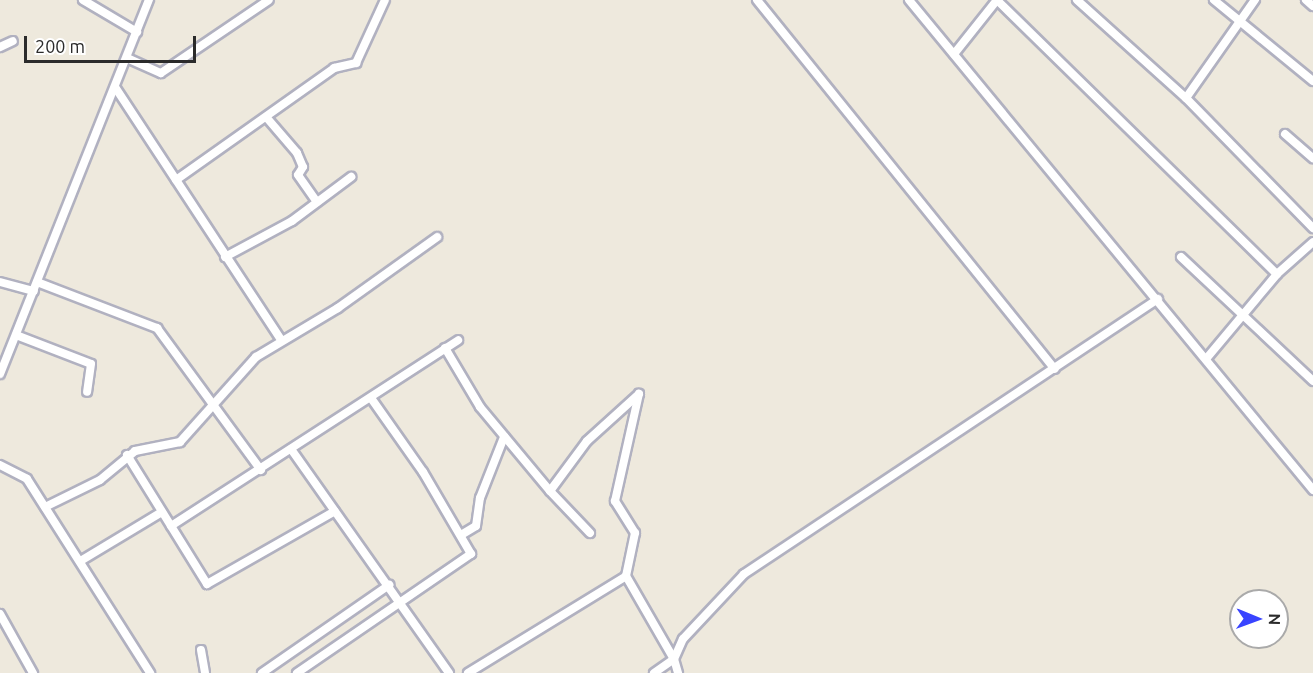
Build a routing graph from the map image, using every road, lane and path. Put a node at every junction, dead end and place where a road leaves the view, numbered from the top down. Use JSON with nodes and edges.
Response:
{"nodes":[{"id":1,"x":83,"y":0,"type":"edge"},
{"id":2,"x":149,"y":0,"type":"edge"},
{"id":3,"x":269,"y":0,"type":"edge"},
{"id":4,"x":385,"y":0,"type":"edge"},
{"id":5,"x":757,"y":0,"type":"edge"},
{"id":6,"x":909,"y":0,"type":"edge"},
{"id":7,"x":997,"y":0,"type":"edge"},
{"id":8,"x":1077,"y":0,"type":"edge"},
{"id":9,"x":1214,"y":0,"type":"edge"},
{"id":10,"x":1256,"y":0,"type":"edge"},
{"id":11,"x":1306,"y":0,"type":"edge"},
{"id":12,"x":1313,"y":6,"type":"edge"},
{"id":13,"x":1242,"y":22,"type":"junction"},
{"id":14,"x":137,"y":32,"type":"junction"},
{"id":15,"x":13,"y":41,"type":"dead end"},
{"id":16,"x":0,"y":47,"type":"edge"},
{"id":17,"x":954,"y":54,"type":"junction"},
{"id":18,"x":126,"y":58,"type":"junction"},
{"id":19,"x":1313,"y":81,"type":"edge"},
{"id":20,"x":115,"y":87,"type":"junction"},
{"id":21,"x":1186,"y":98,"type":"junction"},
{"id":22,"x":267,"y":118,"type":"junction"},
{"id":23,"x":1285,"y":134,"type":"dead end"},
{"id":24,"x":1313,"y":158,"type":"edge"},
{"id":25,"x":351,"y":177,"type":"dead end"},
{"id":26,"x":176,"y":180,"type":"junction"},
{"id":27,"x":317,"y":202,"type":"junction"},
{"id":28,"x":1313,"y":228,"type":"edge"},
{"id":29,"x":437,"y":237,"type":"dead end"},
{"id":30,"x":1313,"y":242,"type":"edge"},
{"id":31,"x":225,"y":257,"type":"junction"},
{"id":32,"x":1181,"y":257,"type":"dead end"},
{"id":33,"x":1277,"y":274,"type":"junction"},
{"id":34,"x":0,"y":282,"type":"edge"},
{"id":35,"x":35,"y":286,"type":"junction"},
{"id":36,"x":1158,"y":299,"type":"junction"},
{"id":37,"x":1242,"y":317,"type":"junction"},
{"id":38,"x":16,"y":335,"type":"junction"},
{"id":39,"x":281,"y":340,"type":"junction"},
{"id":40,"x":458,"y":340,"type":"dead end"},
{"id":41,"x":445,"y":348,"type":"junction"},
{"id":42,"x":1206,"y":359,"type":"junction"},
{"id":43,"x":1055,"y":369,"type":"junction"},
{"id":44,"x":0,"y":374,"type":"edge"},
{"id":45,"x":1313,"y":381,"type":"edge"},
{"id":46,"x":87,"y":392,"type":"dead end"},
{"id":47,"x":371,"y":398,"type":"junction"},
{"id":48,"x":215,"y":402,"type":"junction"},
{"id":49,"x":504,"y":437,"type":"junction"},
{"id":50,"x":291,"y":448,"type":"junction"},
{"id":51,"x":127,"y":456,"type":"junction"},
{"id":52,"x":0,"y":465,"type":"edge"},
{"id":53,"x":261,"y":470,"type":"junction"},
{"id":54,"x":1311,"y":485,"type":"edge"},
{"id":55,"x":550,"y":491,"type":"junction"},
{"id":56,"x":45,"y":507,"type":"junction"},
{"id":57,"x":336,"y":511,"type":"junction"},
{"id":58,"x":162,"y":512,"type":"junction"},
{"id":59,"x":171,"y":526,"type":"junction"},
{"id":60,"x":590,"y":533,"type":"dead end"},
{"id":61,"x":461,"y":535,"type":"junction"},
{"id":62,"x":82,"y":560,"type":"junction"},
{"id":63,"x":626,"y":576,"type":"junction"},
{"id":64,"x":389,"y":585,"type":"junction"},
{"id":65,"x":400,"y":601,"type":"junction"},
{"id":66,"x":0,"y":614,"type":"edge"},
{"id":67,"x":201,"y":651,"type":"dead end"},
{"id":68,"x":674,"y":660,"type":"junction"},
{"id":69,"x":33,"y":673,"type":"edge"},
{"id":70,"x":150,"y":673,"type":"edge"},
{"id":71,"x":205,"y":673,"type":"edge"},
{"id":72,"x":262,"y":673,"type":"edge"},
{"id":73,"x":297,"y":673,"type":"edge"},
{"id":74,"x":449,"y":673,"type":"edge"},
{"id":75,"x":468,"y":673,"type":"edge"},
{"id":76,"x":654,"y":673,"type":"edge"},
{"id":77,"x":678,"y":673,"type":"edge"}],
"edges":[{"from":1,"to":14,"type":"street"},
{"from":2,"to":14,"type":"street"},
{"from":3,"to":18,"type":"street"},
{"from":4,"to":22,"type":"street"},
{"from":5,"to":43,"type":"street"},
{"from":6,"to":17,"type":"street"},
{"from":7,"to":17,"type":"street"},
{"from":7,"to":33,"type":"street"},
{"from":8,"to":21,"type":"street"},
{"from":9,"to":13,"type":"street"},
{"from":10,"to":13,"type":"street"},
{"from":11,"to":12,"type":"street"},
{"from":13,"to":19,"type":"street"},
{"from":13,"to":21,"type":"street"},
{"from":14,"to":18,"type":"street"},
{"from":15,"to":16,"type":"street"},
{"from":17,"to":36,"type":"street"},
{"from":18,"to":20,"type":"street"},
{"from":20,"to":26,"type":"street"},
{"from":20,"to":35,"type":"street"},
{"from":21,"to":28,"type":"street"},
{"from":22,"to":26,"type":"street"},
{"from":22,"to":27,"type":"street"},
{"from":23,"to":24,"type":"street"},
{"from":25,"to":27,"type":"street"},
{"from":26,"to":31,"type":"street"},
{"from":27,"to":31,"type":"street"},
{"from":29,"to":39,"type":"street"},
{"from":30,"to":33,"type":"street"},
{"from":31,"to":39,"type":"street"},
{"from":32,"to":37,"type":"street"},
{"from":33,"to":37,"type":"street"},
{"from":34,"to":35,"type":"street"},
{"from":35,"to":38,"type":"street"},
{"from":35,"to":48,"type":"street"},
{"from":36,"to":42,"type":"street"},
{"from":36,"to":43,"type":"street"},
{"from":37,"to":42,"type":"street"},
{"from":37,"to":45,"type":"street"},
{"from":38,"to":44,"type":"street"},
{"from":38,"to":46,"type":"street"},
{"from":39,"to":48,"type":"street"},
{"from":40,"to":41,"type":"street"},
{"from":41,"to":47,"type":"street"},
{"from":41,"to":49,"type":"street"},
{"from":42,"to":54,"type":"street"},
{"from":43,"to":68,"type":"street"},
{"from":47,"to":50,"type":"street"},
{"from":47,"to":61,"type":"street"},
{"from":48,"to":51,"type":"street"},
{"from":48,"to":53,"type":"street"},
{"from":49,"to":55,"type":"street"},
{"from":49,"to":61,"type":"street"},
{"from":50,"to":53,"type":"street"},
{"from":50,"to":57,"type":"street"},
{"from":51,"to":56,"type":"street"},
{"from":51,"to":58,"type":"street"},
{"from":52,"to":56,"type":"street"},
{"from":53,"to":59,"type":"street"},
{"from":55,"to":60,"type":"street"},
{"from":55,"to":63,"type":"street"},
{"from":56,"to":62,"type":"street"},
{"from":57,"to":59,"type":"street"},
{"from":57,"to":64,"type":"street"},
{"from":58,"to":59,"type":"street"},
{"from":58,"to":62,"type":"street"},
{"from":61,"to":65,"type":"street"},
{"from":62,"to":70,"type":"street"},
{"from":63,"to":68,"type":"street"},
{"from":63,"to":75,"type":"street"},
{"from":64,"to":65,"type":"street"},
{"from":64,"to":72,"type":"street"},
{"from":65,"to":73,"type":"street"},
{"from":65,"to":74,"type":"street"},
{"from":66,"to":69,"type":"street"},
{"from":67,"to":71,"type":"street"},
{"from":68,"to":76,"type":"street"},
{"from":68,"to":77,"type":"street"}]}
